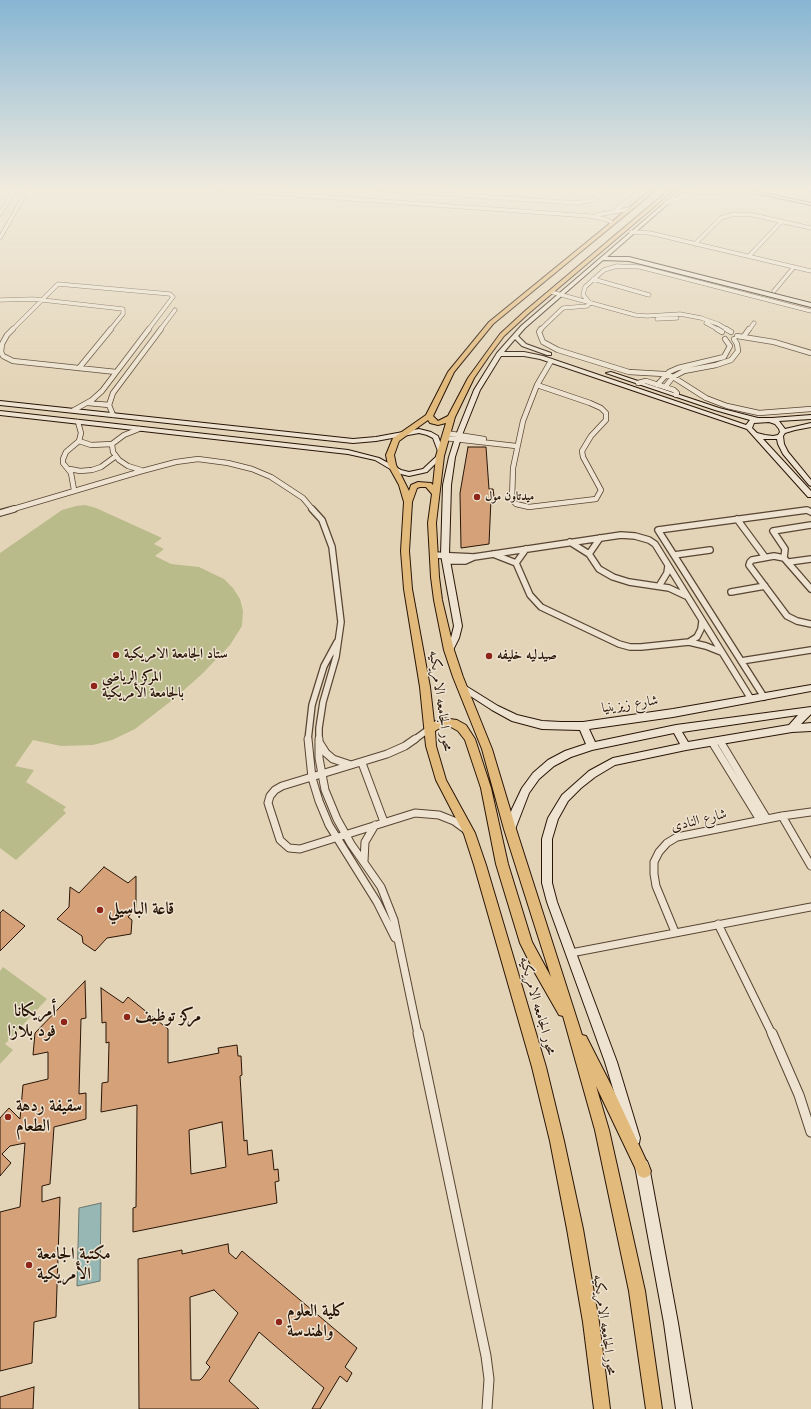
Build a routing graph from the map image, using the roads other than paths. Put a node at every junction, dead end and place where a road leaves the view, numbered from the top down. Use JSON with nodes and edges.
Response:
{"nodes":[{"id":1,"x":572,"y":255,"type":"edge"},
{"id":2,"x":597,"y":255,"type":"edge"},
{"id":3,"x":610,"y":255,"type":"edge"},
{"id":4,"x":638,"y":255,"type":"edge"},
{"id":5,"x":743,"y":255,"type":"edge"},
{"id":6,"x":749,"y":256,"type":"joint"},
{"id":7,"x":601,"y":259,"type":"junction"},
{"id":8,"x":562,"y":264,"type":"junction"},
{"id":9,"x":794,"y":267,"type":"junction"},
{"id":10,"x":579,"y":268,"type":"junction"},
{"id":11,"x":811,"y":271,"type":"edge"},
{"id":12,"x":593,"y":279,"type":"junction"},
{"id":13,"x":774,"y":291,"type":"junction"},
{"id":14,"x":553,"y":295,"type":"junction"},
{"id":15,"x":649,"y":295,"type":"dead end"},
{"id":16,"x":0,"y":300,"type":"edge"},
{"id":17,"x":42,"y":300,"type":"junction"},
{"id":18,"x":811,"y":301,"type":"edge"},
{"id":19,"x":589,"y":304,"type":"junction"},
{"id":20,"x":811,"y":305,"type":"edge"},
{"id":21,"x":175,"y":310,"type":"dead end"},
{"id":22,"x":811,"y":311,"type":"edge"},
{"id":23,"x":157,"y":319,"type":"junction"},
{"id":24,"x":167,"y":320,"type":"junction"},
{"id":25,"x":754,"y":323,"type":"dead end"},
{"id":26,"x":154,"y":324,"type":"junction"},
{"id":27,"x":164,"y":324,"type":"junction"},
{"id":28,"x":722,"y":332,"type":"junction"},
{"id":29,"x":731,"y":332,"type":"junction"},
{"id":30,"x":515,"y":336,"type":"junction"},
{"id":31,"x":744,"y":336,"type":"junction"},
{"id":32,"x":736,"y":338,"type":"junction"},
{"id":33,"x":725,"y":339,"type":"junction"},
{"id":34,"x":811,"y":353,"type":"edge"},
{"id":35,"x":499,"y":354,"type":"junction"},
{"id":36,"x":127,"y":358,"type":"junction"},
{"id":37,"x":138,"y":359,"type":"junction"},
{"id":38,"x":489,"y":360,"type":"junction"},
{"id":39,"x":552,"y":361,"type":"junction"},
{"id":40,"x":79,"y":368,"type":"junction"},
{"id":41,"x":116,"y":372,"type":"junction"},
{"id":42,"x":666,"y":375,"type":"junction"},
{"id":43,"x":673,"y":377,"type":"junction"},
{"id":44,"x":638,"y":382,"type":"junction"},
{"id":45,"x":537,"y":385,"type":"junction"},
{"id":46,"x":657,"y":385,"type":"junction"},
{"id":47,"x":665,"y":387,"type":"junction"},
{"id":48,"x":676,"y":395,"type":"junction"},
{"id":49,"x":0,"y":403,"type":"edge"},
{"id":50,"x":88,"y":403,"type":"junction"},
{"id":51,"x":109,"y":405,"type":"junction"},
{"id":52,"x":811,"y":409,"type":"edge"},
{"id":53,"x":74,"y":410,"type":"junction"},
{"id":54,"x":0,"y":413,"type":"edge"},
{"id":55,"x":113,"y":415,"type":"junction"},
{"id":56,"x":429,"y":416,"type":"junction"},
{"id":57,"x":452,"y":417,"type":"junction"},
{"id":58,"x":811,"y":417,"type":"edge"},
{"id":59,"x":762,"y":420,"type":"junction"},
{"id":60,"x":78,"y":422,"type":"junction"},
{"id":61,"x":811,"y":425,"type":"edge"},
{"id":62,"x":139,"y":428,"type":"junction"},
{"id":63,"x":749,"y":428,"type":"junction"},
{"id":64,"x":406,"y":433,"type":"junction"},
{"id":65,"x":782,"y":434,"type":"junction"},
{"id":66,"x":756,"y":435,"type":"junction"},
{"id":67,"x":446,"y":436,"type":"junction"},
{"id":68,"x":458,"y":437,"type":"junction"},
{"id":69,"x":79,"y":441,"type":"junction"},
{"id":70,"x":362,"y":441,"type":"junction"},
{"id":71,"x":112,"y":444,"type":"junction"},
{"id":72,"x":517,"y":444,"type":"junction"},
{"id":73,"x":362,"y":454,"type":"junction"},
{"id":74,"x":440,"y":454,"type":"junction"},
{"id":75,"x":116,"y":456,"type":"junction"},
{"id":76,"x":70,"y":469,"type":"junction"},
{"id":77,"x":395,"y":470,"type":"junction"},
{"id":78,"x":142,"y":471,"type":"junction"},
{"id":79,"x":811,"y":484,"type":"edge"},
{"id":80,"x":74,"y":490,"type":"junction"},
{"id":81,"x":435,"y":493,"type":"junction"},
{"id":82,"x":811,"y":495,"type":"edge"},
{"id":83,"x":408,"y":502,"type":"junction"},
{"id":84,"x":810,"y":511,"type":"edge"},
{"id":85,"x":0,"y":514,"type":"edge"},
{"id":86,"x":736,"y":519,"type":"junction"},
{"id":87,"x":811,"y":525,"type":"edge"},
{"id":88,"x":600,"y":538,"type":"junction"},
{"id":89,"x":570,"y":542,"type":"junction"},
{"id":90,"x":526,"y":549,"type":"junction"},
{"id":91,"x":710,"y":550,"type":"dead end"},
{"id":92,"x":493,"y":554,"type":"junction"},
{"id":93,"x":589,"y":554,"type":"junction"},
{"id":94,"x":433,"y":555,"type":"junction"},
{"id":95,"x":674,"y":555,"type":"junction"},
{"id":96,"x":445,"y":558,"type":"junction"},
{"id":97,"x":765,"y":558,"type":"junction"},
{"id":98,"x":784,"y":558,"type":"junction"},
{"id":99,"x":811,"y":558,"type":"edge"},
{"id":100,"x":789,"y":562,"type":"junction"},
{"id":101,"x":516,"y":563,"type":"junction"},
{"id":102,"x":668,"y":566,"type":"junction"},
{"id":103,"x":658,"y":586,"type":"junction"},
{"id":104,"x":765,"y":586,"type":"junction"},
{"id":105,"x":811,"y":589,"type":"edge"},
{"id":106,"x":731,"y":592,"type":"dead end"},
{"id":107,"x":687,"y":597,"type":"junction"},
{"id":108,"x":702,"y":621,"type":"junction"},
{"id":109,"x":810,"y":625,"type":"edge"},
{"id":110,"x":340,"y":639,"type":"junction"},
{"id":111,"x":689,"y":642,"type":"junction"},
{"id":112,"x":449,"y":650,"type":"junction"},
{"id":113,"x":811,"y":650,"type":"edge"},
{"id":114,"x":722,"y":653,"type":"junction"},
{"id":115,"x":741,"y":661,"type":"junction"},
{"id":116,"x":461,"y":686,"type":"junction"},
{"id":117,"x":811,"y":688,"type":"edge"},
{"id":118,"x":764,"y":697,"type":"junction"},
{"id":119,"x":751,"y":699,"type":"junction"},
{"id":120,"x":810,"y":710,"type":"edge"},
{"id":121,"x":583,"y":726,"type":"junction"},
{"id":122,"x":811,"y":727,"type":"edge"},
{"id":123,"x":792,"y":728,"type":"junction"},
{"id":124,"x":676,"y":729,"type":"junction"},
{"id":125,"x":429,"y":730,"type":"junction"},
{"id":126,"x":716,"y":741,"type":"junction"},
{"id":127,"x":318,"y":742,"type":"junction"},
{"id":128,"x":592,"y":746,"type":"junction"},
{"id":129,"x":686,"y":746,"type":"junction"},
{"id":130,"x":362,"y":763,"type":"junction"},
{"id":131,"x":352,"y":766,"type":"junction"},
{"id":132,"x":322,"y":775,"type":"junction"},
{"id":133,"x":312,"y":778,"type":"junction"},
{"id":134,"x":811,"y":812,"type":"edge"},
{"id":135,"x":782,"y":816,"type":"junction"},
{"id":136,"x":763,"y":820,"type":"junction"},
{"id":137,"x":384,"y":822,"type":"junction"},
{"id":138,"x":375,"y":824,"type":"junction"},
{"id":139,"x":510,"y":829,"type":"junction"},
{"id":140,"x":467,"y":830,"type":"junction"},
{"id":141,"x":345,"y":834,"type":"junction"},
{"id":142,"x":335,"y":837,"type":"junction"},
{"id":143,"x":365,"y":862,"type":"junction"},
{"id":144,"x":811,"y":866,"type":"edge"},
{"id":145,"x":811,"y":907,"type":"edge"},
{"id":146,"x":718,"y":924,"type":"junction"},
{"id":147,"x":675,"y":932,"type":"junction"},
{"id":148,"x":398,"y":945,"type":"junction"},
{"id":149,"x":571,"y":952,"type":"junction"},
{"id":150,"x":572,"y":1023,"type":"junction"},
{"id":151,"x":811,"y":1132,"type":"edge"},
{"id":152,"x":644,"y":1171,"type":"junction"},
{"id":153,"x":487,"y":1409,"type":"edge"},
{"id":154,"x":602,"y":1409,"type":"edge"},
{"id":155,"x":654,"y":1409,"type":"edge"},
{"id":156,"x":684,"y":1409,"type":"edge"}],
"edges":[{"from":1,"to":8,"type":"main road","name":"محور الجامعه الامريكيه"},
{"from":2,"to":10,"type":"main road","name":"محور الجامعه الامريكيه"},
{"from":3,"to":7,"type":"street"},
{"from":4,"to":13,"type":"street"},
{"from":5,"to":6,"type":"street"},
{"from":6,"to":9,"type":"street"},
{"from":7,"to":14,"type":"street"},
{"from":7,"to":20,"type":"street"},
{"from":8,"to":10,"type":"main road"},
{"from":8,"to":56,"type":"main road","name":"محور الجامعه الامريكيه"},
{"from":9,"to":11,"type":"street"},
{"from":9,"to":13,"type":"street"},
{"from":10,"to":14,"type":"main road","name":"محور الجامعه الامريكيه"},
{"from":12,"to":15,"type":"street"},
{"from":12,"to":19,"type":"street"},
{"from":12,"to":22,"type":"street"},
{"from":13,"to":18,"type":"street"},
{"from":14,"to":19,"type":"street"},
{"from":14,"to":30,"type":"street"},
{"from":14,"to":38,"type":"main road","name":"محور الجامعه الامريكيه"},
{"from":16,"to":17,"type":"street"},
{"from":17,"to":23,"type":"street"},
{"from":17,"to":40,"type":"street"},
{"from":17,"to":40,"type":"street"},
{"from":19,"to":28,"type":"street"},
{"from":19,"to":29,"type":"street"},
{"from":19,"to":42,"type":"street"},
{"from":21,"to":24,"type":"street"},
{"from":23,"to":24,"type":"street"},
{"from":23,"to":26,"type":"street"},
{"from":24,"to":27,"type":"street"},
{"from":25,"to":31,"type":"street"},
{"from":26,"to":27,"type":"street"},
{"from":26,"to":36,"type":"street"},
{"from":27,"to":37,"type":"street"},
{"from":28,"to":29,"type":"street"},
{"from":28,"to":33,"type":"street"},
{"from":29,"to":32,"type":"street"},
{"from":30,"to":35,"type":"street"},
{"from":30,"to":44,"type":"street"},
{"from":31,"to":32,"type":"street"},
{"from":31,"to":34,"type":"street"},
{"from":32,"to":33,"type":"street"},
{"from":32,"to":43,"type":"street"},
{"from":33,"to":42,"type":"street"},
{"from":35,"to":38,"type":"street"},
{"from":35,"to":39,"type":"street"},
{"from":36,"to":37,"type":"street"},
{"from":36,"to":41,"type":"street"},
{"from":37,"to":51,"type":"street"},
{"from":38,"to":57,"type":"main road","name":"محور الجامعه الامريكيه"},
{"from":38,"to":68,"type":"street"},
{"from":39,"to":45,"type":"street"},
{"from":39,"to":63,"type":"street"},
{"from":40,"to":41,"type":"street"},
{"from":41,"to":50,"type":"street"},
{"from":42,"to":43,"type":"street"},
{"from":42,"to":46,"type":"street"},
{"from":43,"to":47,"type":"street"},
{"from":43,"to":52,"type":"street"},
{"from":44,"to":46,"type":"street"},
{"from":44,"to":48,"type":"street"},
{"from":45,"to":72,"type":"street"},
{"from":45,"to":72,"type":"street"},
{"from":46,"to":47,"type":"street"},
{"from":47,"to":48,"type":"street"},
{"from":48,"to":59,"type":"street"},
{"from":49,"to":53,"type":"street"},
{"from":50,"to":51,"type":"street"},
{"from":50,"to":53,"type":"street"},
{"from":51,"to":55,"type":"street"},
{"from":53,"to":55,"type":"street"},
{"from":54,"to":60,"type":"street"},
{"from":55,"to":70,"type":"street"},
{"from":56,"to":57,"type":"main road"},
{"from":56,"to":64,"type":"main road","name":"محور الجامعه الامريكيه"},
{"from":57,"to":67,"type":"main road","name":"محور الجامعه الامريكيه"},
{"from":58,"to":59,"type":"street"},
{"from":59,"to":63,"type":"street"},
{"from":59,"to":65,"type":"street"},
{"from":60,"to":62,"type":"street"},
{"from":60,"to":69,"type":"street"},
{"from":61,"to":65,"type":"street"},
{"from":62,"to":71,"type":"street"},
{"from":62,"to":73,"type":"street"},
{"from":63,"to":66,"type":"street"},
{"from":64,"to":70,"type":"street"},
{"from":64,"to":74,"type":"street"},
{"from":64,"to":77,"type":"main road","name":"محور الجامعه الامريكيه"},
{"from":65,"to":66,"type":"street"},
{"from":65,"to":79,"type":"street"},
{"from":66,"to":82,"type":"street"},
{"from":67,"to":68,"type":"street"},
{"from":67,"to":74,"type":"main road","name":"محور الجامعه الامريكيه"},
{"from":68,"to":72,"type":"street"},
{"from":68,"to":96,"type":"street"},
{"from":69,"to":71,"type":"street"},
{"from":69,"to":76,"type":"street"},
{"from":70,"to":73,"type":"street"},
{"from":71,"to":75,"type":"street"},
{"from":73,"to":77,"type":"street"},
{"from":74,"to":77,"type":"street"},
{"from":74,"to":81,"type":"main road","name":"محور الجامعه الامريكيه"},
{"from":75,"to":76,"type":"street"},
{"from":75,"to":78,"type":"street"},
{"from":76,"to":80,"type":"street"},
{"from":77,"to":83,"type":"main road","name":"محور الجامعه الامريكيه"},
{"from":78,"to":80,"type":"street"},
{"from":78,"to":110,"type":"street"},
{"from":80,"to":85,"type":"street"},
{"from":81,"to":83,"type":"main road"},
{"from":81,"to":94,"type":"main road","name":"محور الجامعه الامريكيه"},
{"from":83,"to":125,"type":"main road","name":"محور الجامعه الامريكيه"},
{"from":84,"to":86,"type":"street"},
{"from":86,"to":95,"type":"street"},
{"from":86,"to":97,"type":"street"},
{"from":87,"to":98,"type":"street"},
{"from":88,"to":89,"type":"street"},
{"from":88,"to":93,"type":"street"},
{"from":88,"to":102,"type":"street"},
{"from":89,"to":90,"type":"street"},
{"from":89,"to":93,"type":"street"},
{"from":90,"to":92,"type":"street"},
{"from":90,"to":101,"type":"street"},
{"from":91,"to":95,"type":"street"},
{"from":92,"to":96,"type":"street"},
{"from":92,"to":101,"type":"street"},
{"from":93,"to":103,"type":"street"},
{"from":94,"to":96,"type":"street"},
{"from":94,"to":112,"type":"main road","name":"محور الجامعه الامريكيه"},
{"from":95,"to":115,"type":"street"},
{"from":96,"to":112,"type":"street"},
{"from":97,"to":98,"type":"street"},
{"from":97,"to":104,"type":"street"},
{"from":98,"to":100,"type":"street"},
{"from":99,"to":100,"type":"street"},
{"from":100,"to":105,"type":"street"},
{"from":101,"to":111,"type":"street"},
{"from":102,"to":103,"type":"street"},
{"from":102,"to":107,"type":"street"},
{"from":103,"to":107,"type":"street"},
{"from":104,"to":106,"type":"street"},
{"from":104,"to":109,"type":"street"},
{"from":107,"to":108,"type":"street"},
{"from":108,"to":111,"type":"street"},
{"from":108,"to":114,"type":"street"},
{"from":110,"to":127,"type":"street"},
{"from":110,"to":133,"type":"street"},
{"from":111,"to":114,"type":"street"},
{"from":112,"to":116,"type":"main road","name":"محور الجامعه الامريكيه"},
{"from":113,"to":115,"type":"street"},
{"from":114,"to":119,"type":"street"},
{"from":115,"to":118,"type":"street"},
{"from":116,"to":121,"type":"street","name":"شارع زيزينيا"},
{"from":116,"to":139,"type":"main road","name":"محور الجامعه الامريكيه"},
{"from":117,"to":118,"type":"street","name":"شارع زيزينيا"},
{"from":118,"to":119,"type":"street","name":"شارع زيزينيا"},
{"from":119,"to":121,"type":"street","name":"شارع زيزينيا"},
{"from":120,"to":123,"type":"street"},
{"from":120,"to":124,"type":"street"},
{"from":121,"to":128,"type":"street"},
{"from":122,"to":123,"type":"street"},
{"from":123,"to":126,"type":"street"},
{"from":124,"to":128,"type":"street"},
{"from":124,"to":129,"type":"street"},
{"from":125,"to":130,"type":"street"},
{"from":125,"to":140,"type":"main road","name":"محور الجامعه الامريكيه"},
{"from":125,"to":150,"type":"main road"},
{"from":126,"to":129,"type":"street"},
{"from":126,"to":136,"type":"street"},
{"from":127,"to":131,"type":"street"},
{"from":127,"to":132,"type":"street"},
{"from":128,"to":139,"type":"street"},
{"from":129,"to":149,"type":"street"},
{"from":130,"to":131,"type":"street"},
{"from":130,"to":137,"type":"street"},
{"from":131,"to":132,"type":"street"},
{"from":132,"to":133,"type":"street"},
{"from":132,"to":141,"type":"street"},
{"from":133,"to":142,"type":"street"},
{"from":133,"to":142,"type":"street"},
{"from":134,"to":135,"type":"street","name":"شارع النادى"},
{"from":135,"to":136,"type":"street","name":"شارع النادى"},
{"from":135,"to":144,"type":"street"},
{"from":136,"to":147,"type":"street","name":"شارع النادى"},
{"from":137,"to":138,"type":"street"},
{"from":137,"to":140,"type":"street"},
{"from":138,"to":141,"type":"street"},
{"from":138,"to":143,"type":"street"},
{"from":139,"to":150,"type":"main road","name":"محور الجامعه الامريكيه"},
{"from":140,"to":154,"type":"main road","name":"محور الجامعه الامريكيه"},
{"from":141,"to":142,"type":"street"},
{"from":141,"to":143,"type":"street"},
{"from":142,"to":148,"type":"street"},
{"from":143,"to":148,"type":"street"},
{"from":145,"to":146,"type":"street"},
{"from":146,"to":147,"type":"street"},
{"from":146,"to":151,"type":"street"},
{"from":147,"to":149,"type":"street"},
{"from":148,"to":153,"type":"street"},
{"from":149,"to":152,"type":"street"},
{"from":150,"to":152,"type":"main road"},
{"from":150,"to":155,"type":"main road","name":"محور الجامعه الامريكيه"},
{"from":152,"to":156,"type":"street"}]}
